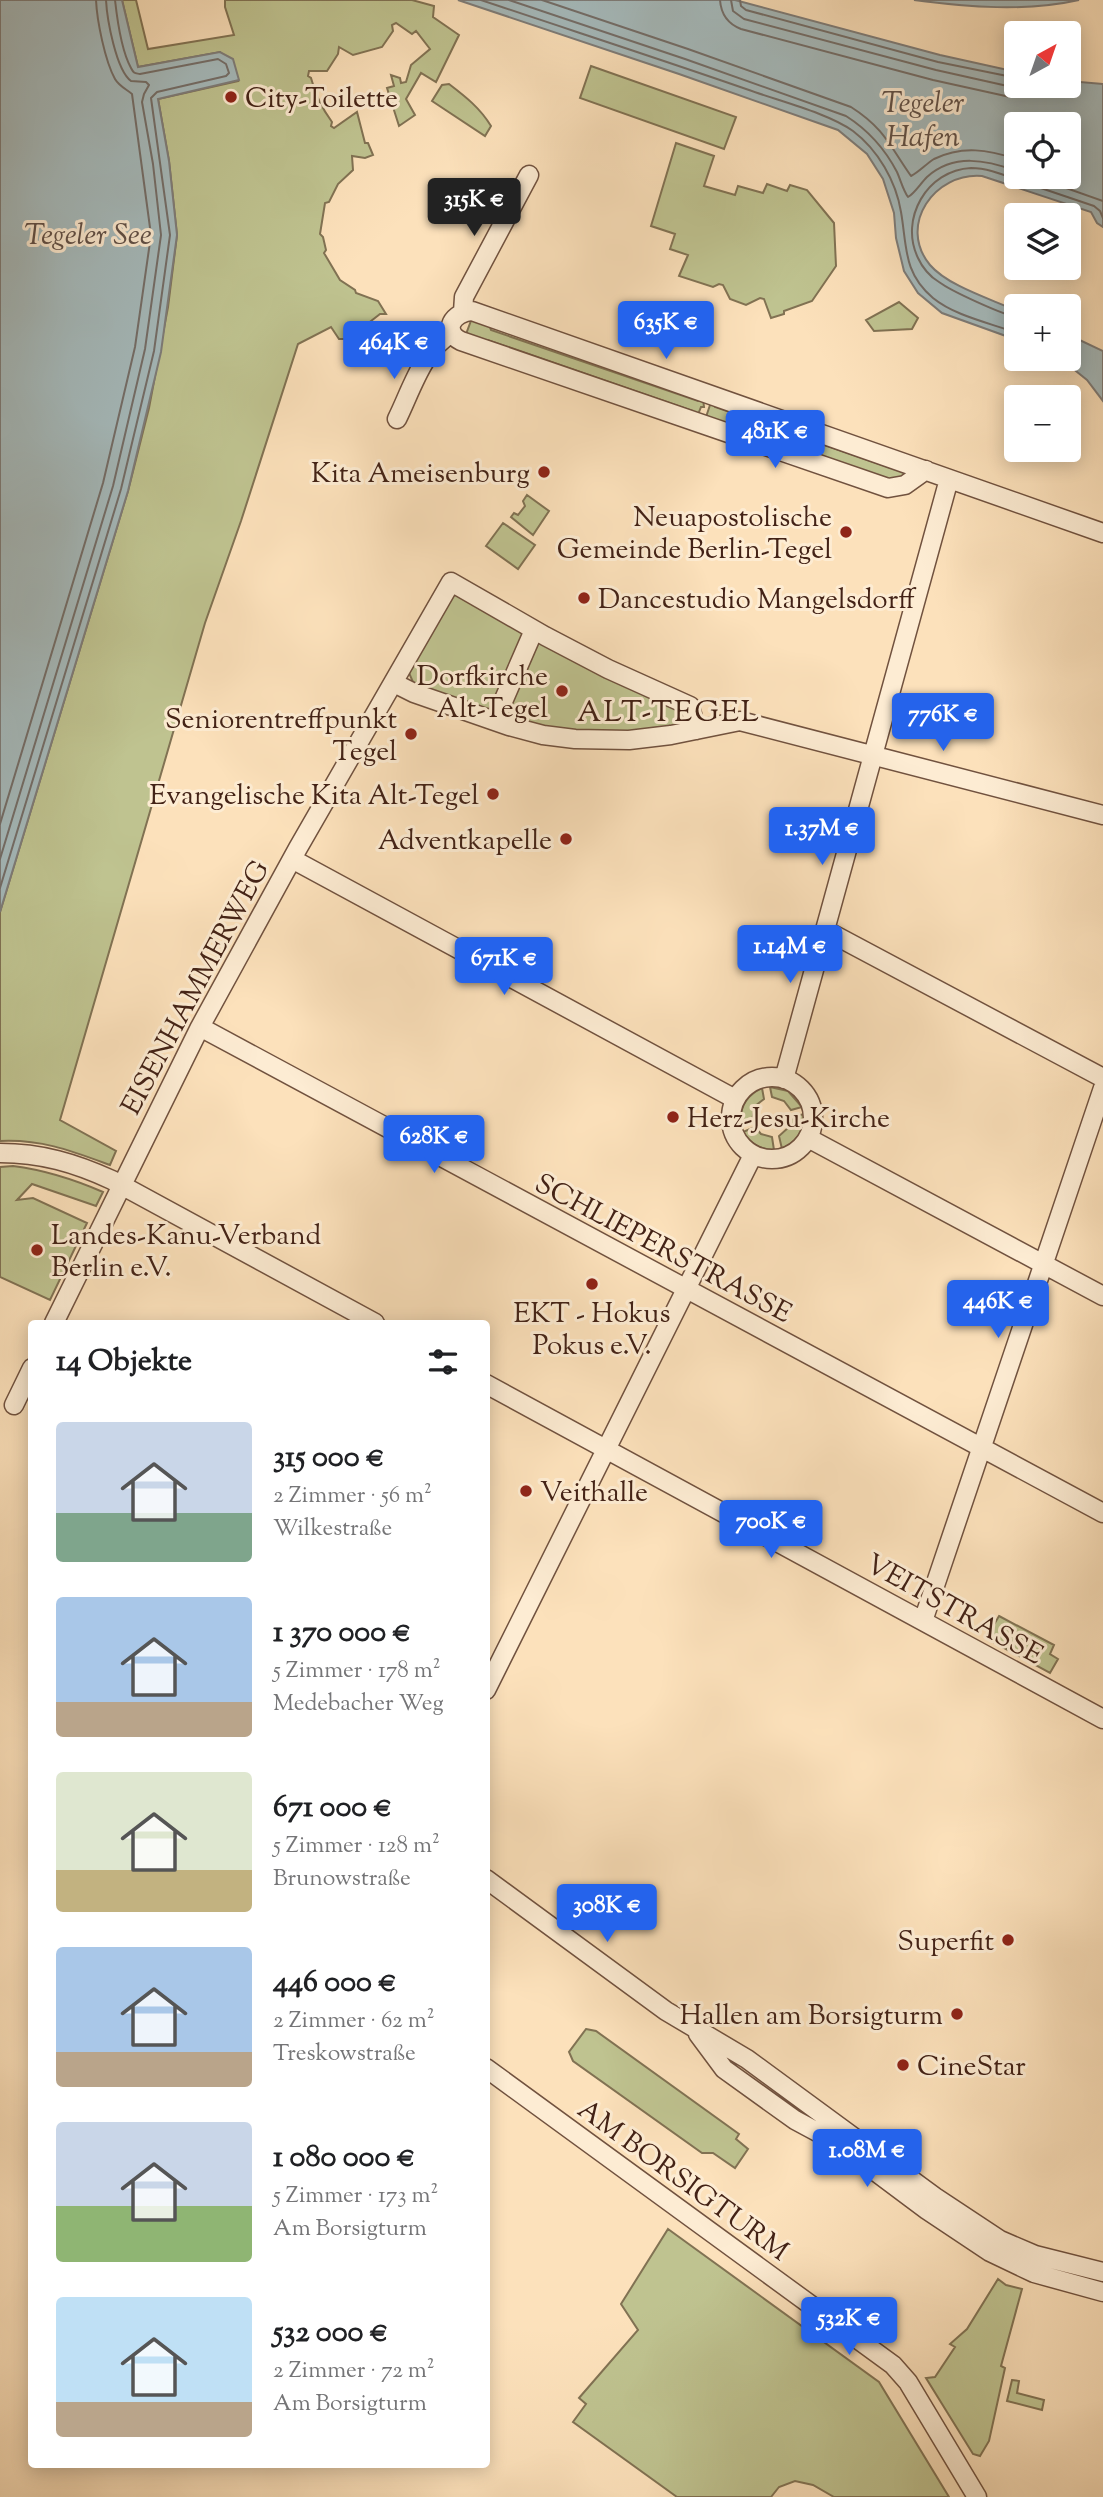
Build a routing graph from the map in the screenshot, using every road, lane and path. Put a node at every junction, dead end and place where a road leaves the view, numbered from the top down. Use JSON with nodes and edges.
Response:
{"nodes":[{"id":1,"x":529,"y":175,"type":"dead end"},
{"id":2,"x":463,"y":312,"type":"junction"},
{"id":3,"x":452,"y":333,"type":"junction"},
{"id":4,"x":397,"y":419,"type":"dead end"},
{"id":5,"x":926,"y":470,"type":"junction"},
{"id":6,"x":949,"y":479,"type":"junction"},
{"id":7,"x":1103,"y":533,"type":"edge"},
{"id":8,"x":534,"y":630,"type":"junction"},
{"id":9,"x":394,"y":683,"type":"junction"},
{"id":10,"x":495,"y":720,"type":"junction"},
{"id":11,"x":696,"y":730,"type":"junction"},
{"id":12,"x":874,"y":755,"type":"junction"},
{"id":13,"x":1103,"y":815,"type":"edge"},
{"id":14,"x":292,"y":859,"type":"junction"},
{"id":15,"x":825,"y":930,"type":"junction"},
{"id":16,"x":200,"y":1027,"type":"junction"},
{"id":17,"x":1103,"y":1078,"type":"edge"},
{"id":18,"x":784,"y":1079,"type":"junction"},
{"id":19,"x":1103,"y":1088,"type":"edge"},
{"id":20,"x":735,"y":1099,"type":"junction"},
{"id":21,"x":808,"y":1138,"type":"junction"},
{"id":22,"x":0,"y":1153,"type":"edge"},
{"id":23,"x":752,"y":1155,"type":"junction"},
{"id":24,"x":121,"y":1184,"type":"junction"},
{"id":25,"x":1045,"y":1264,"type":"junction"},
{"id":26,"x":686,"y":1289,"type":"junction"},
{"id":27,"x":1103,"y":1296,"type":"edge"},
{"id":28,"x":55,"y":1320,"type":"edge"},
{"id":29,"x":370,"y":1320,"type":"edge"},
{"id":30,"x":28,"y":1376,"type":"edge"},
{"id":31,"x":490,"y":1386,"type":"edge"},
{"id":32,"x":13,"y":1405,"type":"dead end"},
{"id":33,"x":982,"y":1448,"type":"junction"},
{"id":34,"x":608,"y":1450,"type":"junction"},
{"id":35,"x":1103,"y":1513,"type":"edge"},
{"id":36,"x":923,"y":1621,"type":"junction"},
{"id":37,"x":490,"y":1682,"type":"edge"},
{"id":38,"x":1103,"y":1718,"type":"edge"},
{"id":39,"x":490,"y":1881,"type":"edge"},
{"id":40,"x":694,"y":2029,"type":"junction"},
{"id":41,"x":490,"y":2071,"type":"edge"},
{"id":42,"x":1103,"y":2272,"type":"edge"},
{"id":43,"x":1103,"y":2292,"type":"edge"},
{"id":44,"x":977,"y":2497,"type":"edge"}],
"edges":[{"from":1,"to":2,"type":"street"},
{"from":2,"to":3,"type":"street"},
{"from":2,"to":5,"type":"street"},
{"from":3,"to":4,"type":"street"},
{"from":3,"to":5,"type":"street"},
{"from":5,"to":6,"type":"street"},
{"from":6,"to":7,"type":"street"},
{"from":6,"to":12,"type":"street"},
{"from":8,"to":9,"type":"street"},
{"from":8,"to":10,"type":"street"},
{"from":8,"to":11,"type":"street"},
{"from":9,"to":10,"type":"street"},
{"from":9,"to":14,"type":"street","name":"EISENHAMMERWEG"},
{"from":10,"to":11,"type":"street"},
{"from":11,"to":12,"type":"street"},
{"from":12,"to":13,"type":"street"},
{"from":12,"to":15,"type":"street"},
{"from":14,"to":16,"type":"street","name":"EISENHAMMERWEG"},
{"from":14,"to":20,"type":"street"},
{"from":15,"to":17,"type":"street"},
{"from":15,"to":18,"type":"street"},
{"from":16,"to":24,"type":"street","name":"EISENHAMMERWEG"},
{"from":16,"to":26,"type":"street","name":"SCHLIEPERSTRASSE"},
{"from":18,"to":20,"type":"street"},
{"from":18,"to":21,"type":"street"},
{"from":19,"to":25,"type":"street"},
{"from":20,"to":23,"type":"street"},
{"from":21,"to":23,"type":"street"},
{"from":21,"to":25,"type":"street"},
{"from":22,"to":24,"type":"street"},
{"from":23,"to":26,"type":"street"},
{"from":24,"to":28,"type":"street","name":"EISENHAMMERWEG"},
{"from":24,"to":29,"type":"street"},
{"from":25,"to":27,"type":"street"},
{"from":25,"to":33,"type":"street"},
{"from":26,"to":33,"type":"street","name":"SCHLIEPERSTRASSE"},
{"from":26,"to":34,"type":"street"},
{"from":30,"to":32,"type":"street"},
{"from":31,"to":34,"type":"street","name":"VEITSTRASSE"},
{"from":33,"to":35,"type":"street","name":"SCHLIEPERSTRASSE"},
{"from":33,"to":36,"type":"street"},
{"from":34,"to":36,"type":"street","name":"VEITSTRASSE"},
{"from":34,"to":37,"type":"street"},
{"from":36,"to":38,"type":"street","name":"VEITSTRASSE"},
{"from":39,"to":40,"type":"street"},
{"from":40,"to":42,"type":"street"},
{"from":40,"to":43,"type":"street"},
{"from":41,"to":44,"type":"street","name":"AM BORSIGTURM"}]}
